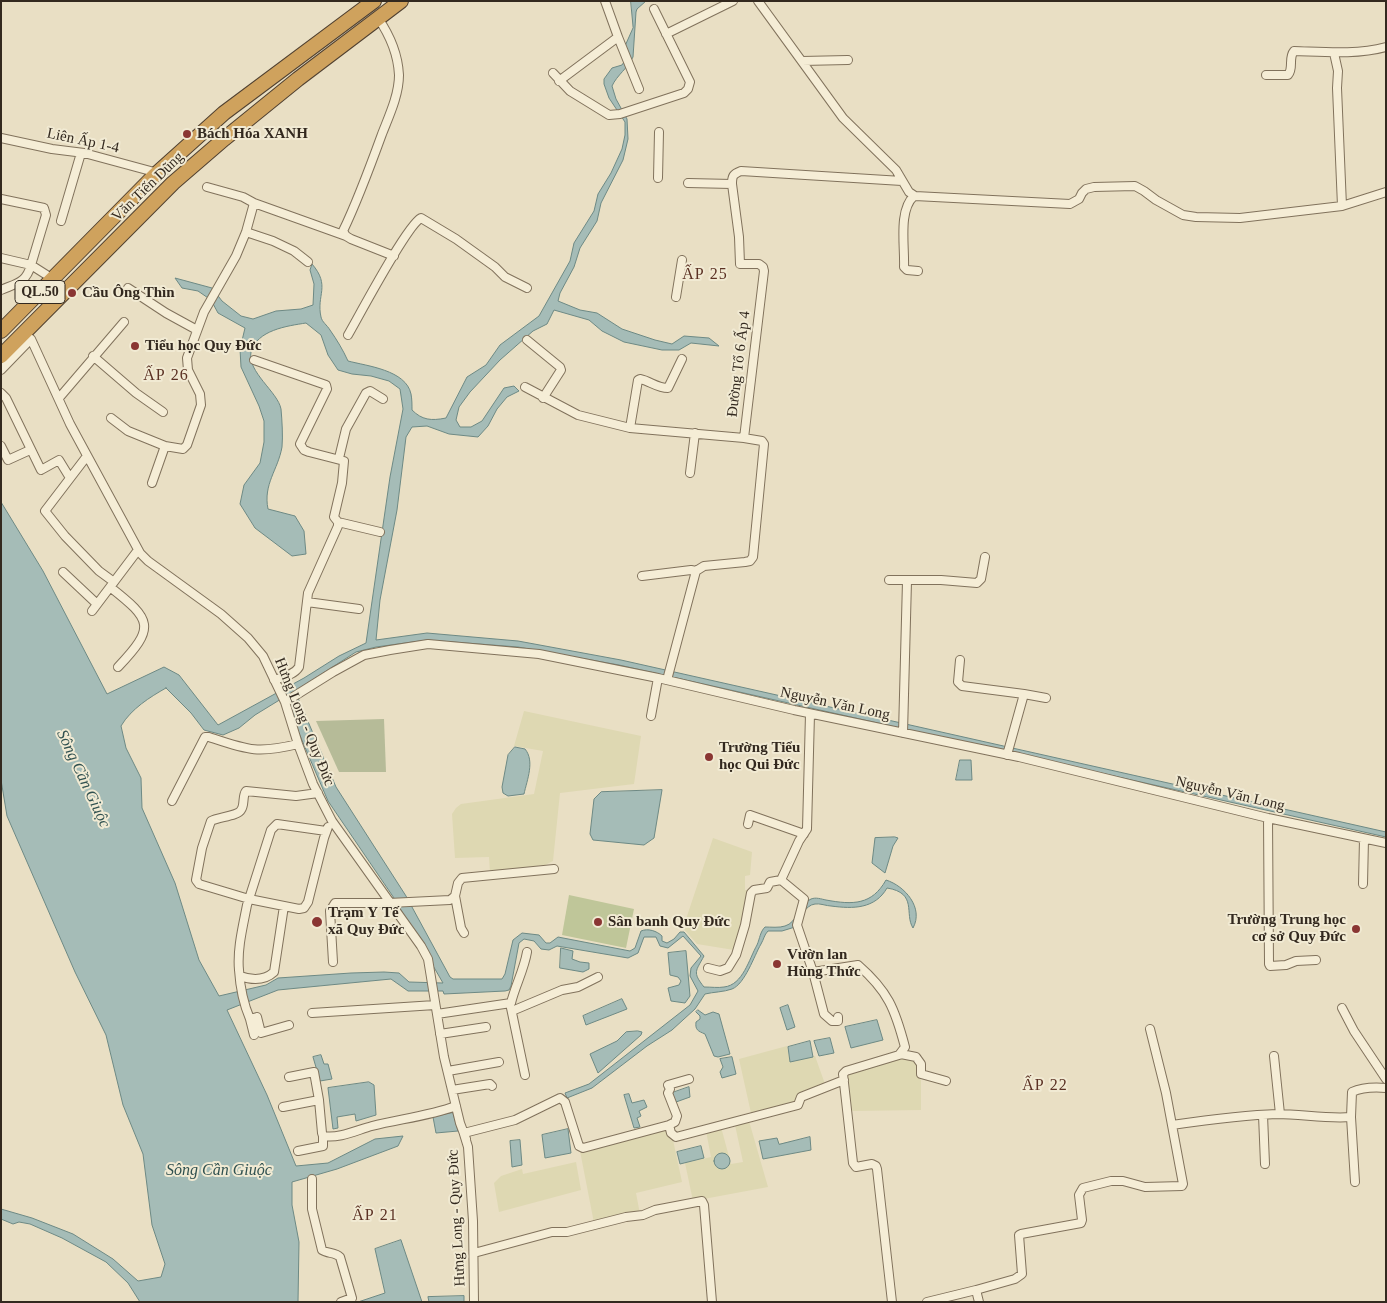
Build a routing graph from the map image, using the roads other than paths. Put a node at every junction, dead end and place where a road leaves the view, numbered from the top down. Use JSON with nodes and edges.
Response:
{"nodes":[{"id":1,"x":374,"y":1,"type":"edge"},
{"id":2,"x":401,"y":1,"type":"edge"},
{"id":3,"x":605,"y":1,"type":"edge"},
{"id":4,"x":733,"y":1,"type":"edge"},
{"id":5,"x":758,"y":1,"type":"edge"},
{"id":6,"x":654,"y":9,"type":"dead end"},
{"id":7,"x":378,"y":18,"type":"junction"},
{"id":8,"x":666,"y":34,"type":"junction"},
{"id":9,"x":618,"y":36,"type":"junction"},
{"id":10,"x":1386,"y":47,"type":"edge"},
{"id":11,"x":1334,"y":53,"type":"junction"},
{"id":12,"x":848,"y":60,"type":"dead end"},
{"id":13,"x":802,"y":61,"type":"junction"},
{"id":14,"x":553,"y":72,"type":"dead end"},
{"id":15,"x":1266,"y":75,"type":"dead end"},
{"id":16,"x":559,"y":81,"type":"junction"},
{"id":17,"x":639,"y":89,"type":"dead end"},
{"id":18,"x":659,"y":132,"type":"dead end"},
{"id":19,"x":1,"y":138,"type":"edge"},
{"id":20,"x":81,"y":153,"type":"junction"},
{"id":21,"x":158,"y":173,"type":"junction"},
{"id":22,"x":658,"y":178,"type":"dead end"},
{"id":23,"x":902,"y":181,"type":"junction"},
{"id":24,"x":688,"y":183,"type":"dead end"},
{"id":25,"x":732,"y":184,"type":"junction"},
{"id":26,"x":206,"y":187,"type":"dead end"},
{"id":27,"x":1386,"y":192,"type":"edge"},
{"id":28,"x":914,"y":196,"type":"junction"},
{"id":29,"x":1,"y":199,"type":"edge"},
{"id":30,"x":254,"y":203,"type":"junction"},
{"id":31,"x":1342,"y":206,"type":"junction"},
{"id":32,"x":61,"y":221,"type":"dead end"},
{"id":33,"x":246,"y":232,"type":"junction"},
{"id":34,"x":346,"y":236,"type":"junction"},
{"id":35,"x":394,"y":256,"type":"junction"},
{"id":36,"x":1,"y":258,"type":"edge"},
{"id":37,"x":682,"y":260,"type":"dead end"},
{"id":38,"x":308,"y":262,"type":"dead end"},
{"id":39,"x":31,"y":265,"type":"junction"},
{"id":40,"x":918,"y":271,"type":"dead end"},
{"id":41,"x":53,"y":279,"type":"junction"},
{"id":42,"x":128,"y":288,"type":"dead end"},
{"id":43,"x":527,"y":288,"type":"dead end"},
{"id":44,"x":1,"y":290,"type":"edge"},
{"id":45,"x":676,"y":297,"type":"dead end"},
{"id":46,"x":124,"y":322,"type":"dead end"},
{"id":47,"x":197,"y":330,"type":"junction"},
{"id":48,"x":1,"y":331,"type":"edge"},
{"id":49,"x":348,"y":335,"type":"dead end"},
{"id":50,"x":527,"y":340,"type":"dead end"},
{"id":51,"x":1,"y":356,"type":"edge"},
{"id":52,"x":93,"y":356,"type":"junction"},
{"id":53,"x":682,"y":359,"type":"dead end"},
{"id":54,"x":254,"y":360,"type":"dead end"},
{"id":55,"x":1,"y":370,"type":"edge"},
{"id":56,"x":524,"y":387,"type":"dead end"},
{"id":57,"x":1,"y":393,"type":"edge"},
{"id":58,"x":59,"y":398,"type":"junction"},
{"id":59,"x":543,"y":398,"type":"junction"},
{"id":60,"x":383,"y":399,"type":"dead end"},
{"id":61,"x":4,"y":402,"type":"edge"},
{"id":62,"x":163,"y":412,"type":"dead end"},
{"id":63,"x":111,"y":418,"type":"dead end"},
{"id":64,"x":630,"y":428,"type":"junction"},
{"id":65,"x":695,"y":433,"type":"junction"},
{"id":66,"x":744,"y":438,"type":"junction"},
{"id":67,"x":1,"y":446,"type":"edge"},
{"id":68,"x":165,"y":446,"type":"junction"},
{"id":69,"x":30,"y":450,"type":"junction"},
{"id":70,"x":88,"y":456,"type":"junction"},
{"id":71,"x":339,"y":458,"type":"junction"},
{"id":72,"x":690,"y":472,"type":"dead end"},
{"id":73,"x":70,"y":478,"type":"junction"},
{"id":74,"x":152,"y":483,"type":"dead end"},
{"id":75,"x":338,"y":522,"type":"junction"},
{"id":76,"x":380,"y":532,"type":"dead end"},
{"id":77,"x":138,"y":550,"type":"junction"},
{"id":78,"x":985,"y":557,"type":"dead end"},
{"id":79,"x":696,"y":571,"type":"junction"},
{"id":80,"x":63,"y":572,"type":"dead end"},
{"id":81,"x":642,"y":576,"type":"dead end"},
{"id":82,"x":889,"y":580,"type":"dead end"},
{"id":83,"x":907,"y":581,"type":"junction"},
{"id":84,"x":112,"y":584,"type":"junction"},
{"id":85,"x":307,"y":602,"type":"junction"},
{"id":86,"x":360,"y":609,"type":"dead end"},
{"id":87,"x":960,"y":660,"type":"dead end"},
{"id":88,"x":118,"y":667,"type":"dead end"},
{"id":89,"x":658,"y":678,"type":"junction"},
{"id":90,"x":274,"y":680,"type":"junction"},
{"id":91,"x":667,"y":680,"type":"junction"},
{"id":92,"x":1024,"y":694,"type":"junction"},
{"id":93,"x":1046,"y":698,"type":"dead end"},
{"id":94,"x":284,"y":701,"type":"junction"},
{"id":95,"x":810,"y":714,"type":"junction"},
{"id":96,"x":650,"y":716,"type":"dead end"},
{"id":97,"x":903,"y":733,"type":"junction"},
{"id":98,"x":298,"y":744,"type":"junction"},
{"id":99,"x":1007,"y":755,"type":"junction"},
{"id":100,"x":318,"y":793,"type":"junction"},
{"id":101,"x":172,"y":801,"type":"dead end"},
{"id":102,"x":1268,"y":818,"type":"junction"},
{"id":103,"x":332,"y":821,"type":"junction"},
{"id":104,"x":748,"y":824,"type":"dead end"},
{"id":105,"x":326,"y":831,"type":"junction"},
{"id":106,"x":804,"y":834,"type":"junction"},
{"id":107,"x":1364,"y":838,"type":"junction"},
{"id":108,"x":1386,"y":843,"type":"edge"},
{"id":109,"x":554,"y":869,"type":"dead end"},
{"id":110,"x":781,"y":880,"type":"junction"},
{"id":111,"x":1363,"y":884,"type":"dead end"},
{"id":112,"x":455,"y":896,"type":"junction"},
{"id":113,"x":249,"y":899,"type":"junction"},
{"id":114,"x":389,"y":903,"type":"junction"},
{"id":115,"x":284,"y":906,"type":"junction"},
{"id":116,"x":464,"y":933,"type":"dead end"},
{"id":117,"x":527,"y":952,"type":"dead end"},
{"id":118,"x":1316,"y":960,"type":"dead end"},
{"id":119,"x":333,"y":962,"type":"dead end"},
{"id":120,"x":708,"y":968,"type":"dead end"},
{"id":121,"x":813,"y":972,"type":"junction"},
{"id":122,"x":240,"y":976,"type":"junction"},
{"id":123,"x":598,"y":977,"type":"dead end"},
{"id":124,"x":511,"y":1007,"type":"junction"},
{"id":125,"x":1342,"y":1008,"type":"dead end"},
{"id":126,"x":436,"y":1009,"type":"junction"},
{"id":127,"x":312,"y":1012,"type":"dead end"},
{"id":128,"x":838,"y":1017,"type":"dead end"},
{"id":129,"x":250,"y":1019,"type":"junction"},
{"id":130,"x":290,"y":1025,"type":"dead end"},
{"id":131,"x":486,"y":1027,"type":"dead end"},
{"id":132,"x":1150,"y":1029,"type":"dead end"},
{"id":133,"x":440,"y":1034,"type":"junction"},
{"id":134,"x":254,"y":1035,"type":"dead end"},
{"id":135,"x":901,"y":1054,"type":"junction"},
{"id":136,"x":1274,"y":1056,"type":"dead end"},
{"id":137,"x":499,"y":1062,"type":"dead end"},
{"id":138,"x":448,"y":1071,"type":"junction"},
{"id":139,"x":525,"y":1075,"type":"dead end"},
{"id":140,"x":289,"y":1078,"type":"dead end"},
{"id":141,"x":689,"y":1079,"type":"dead end"},
{"id":142,"x":1386,"y":1079,"type":"edge"},
{"id":143,"x":844,"y":1080,"type":"junction"},
{"id":144,"x":946,"y":1081,"type":"dead end"},
{"id":145,"x":492,"y":1086,"type":"dead end"},
{"id":146,"x":1386,"y":1088,"type":"edge"},
{"id":147,"x":452,"y":1090,"type":"junction"},
{"id":148,"x":320,"y":1100,"type":"junction"},
{"id":149,"x":456,"y":1106,"type":"junction"},
{"id":150,"x":283,"y":1107,"type":"dead end"},
{"id":151,"x":1280,"y":1114,"type":"junction"},
{"id":152,"x":1263,"y":1115,"type":"junction"},
{"id":153,"x":1351,"y":1117,"type":"junction"},
{"id":154,"x":669,"y":1125,"type":"junction"},
{"id":155,"x":1172,"y":1125,"type":"junction"},
{"id":156,"x":323,"y":1136,"type":"junction"},
{"id":157,"x":465,"y":1136,"type":"junction"},
{"id":158,"x":298,"y":1151,"type":"dead end"},
{"id":159,"x":1265,"y":1164,"type":"dead end"},
{"id":160,"x":312,"y":1179,"type":"dead end"},
{"id":161,"x":1355,"y":1182,"type":"dead end"},
{"id":162,"x":474,"y":1253,"type":"junction"},
{"id":163,"x":976,"y":1290,"type":"junction"},
{"id":164,"x":352,"y":1300,"type":"edge"},
{"id":165,"x":341,"y":1302,"type":"edge"},
{"id":166,"x":474,"y":1302,"type":"edge"},
{"id":167,"x":712,"y":1302,"type":"edge"},
{"id":168,"x":892,"y":1302,"type":"edge"},
{"id":169,"x":927,"y":1302,"type":"edge"},
{"id":170,"x":979,"y":1302,"type":"edge"}],
"edges":[{"from":1,"to":21,"type":"highway","name":"Văn Tiến Dũng","number":"QL.50"},
{"from":2,"to":7,"type":"highway","name":"Văn Tiến Dũng","number":"QL.50"},
{"from":3,"to":9,"type":"street"},
{"from":4,"to":8,"type":"street"},
{"from":5,"to":13,"type":"street"},
{"from":6,"to":8,"type":"street"},
{"from":7,"to":34,"type":"street"},
{"from":7,"to":51,"type":"highway","name":"Văn Tiến Dũng","number":"QL.50"},
{"from":8,"to":16,"type":"street"},
{"from":9,"to":16,"type":"street"},
{"from":9,"to":17,"type":"street"},
{"from":10,"to":11,"type":"street"},
{"from":11,"to":15,"type":"street"},
{"from":11,"to":31,"type":"street"},
{"from":12,"to":13,"type":"street"},
{"from":13,"to":23,"type":"street"},
{"from":14,"to":16,"type":"street"},
{"from":18,"to":22,"type":"street"},
{"from":19,"to":20,"type":"street","name":"Liên Ấp 1-4"},
{"from":20,"to":21,"type":"street","name":"Liên Ấp 1-4"},
{"from":20,"to":32,"type":"street"},
{"from":21,"to":41,"type":"highway","name":"Văn Tiến Dũng","number":"QL.50"},
{"from":23,"to":25,"type":"street"},
{"from":23,"to":28,"type":"street"},
{"from":24,"to":25,"type":"street"},
{"from":25,"to":66,"type":"street","name":"Đường Tổ 6 Ấp 4"},
{"from":26,"to":30,"type":"street"},
{"from":27,"to":31,"type":"street"},
{"from":28,"to":31,"type":"street"},
{"from":28,"to":40,"type":"street"},
{"from":29,"to":39,"type":"street"},
{"from":30,"to":33,"type":"street"},
{"from":30,"to":34,"type":"street"},
{"from":33,"to":38,"type":"street"},
{"from":33,"to":47,"type":"street"},
{"from":34,"to":35,"type":"street"},
{"from":35,"to":43,"type":"street"},
{"from":35,"to":49,"type":"street"},
{"from":36,"to":39,"type":"street"},
{"from":37,"to":45,"type":"street"},
{"from":39,"to":41,"type":"street"},
{"from":39,"to":44,"type":"street"},
{"from":41,"to":48,"type":"highway","name":"Văn Tiến Dũng","number":"QL.50"},
{"from":42,"to":47,"type":"street"},
{"from":46,"to":52,"type":"street"},
{"from":47,"to":68,"type":"street"},
{"from":50,"to":59,"type":"street"},
{"from":52,"to":58,"type":"street"},
{"from":52,"to":62,"type":"street"},
{"from":53,"to":64,"type":"street"},
{"from":54,"to":71,"type":"street"},
{"from":55,"to":58,"type":"street","name":"Hưng Long - Quy Đức"},
{"from":56,"to":59,"type":"street"},
{"from":57,"to":61,"type":"street"},
{"from":58,"to":70,"type":"street","name":"Hưng Long - Quy Đức"},
{"from":59,"to":64,"type":"street"},
{"from":60,"to":71,"type":"street"},
{"from":61,"to":69,"type":"street"},
{"from":63,"to":68,"type":"street"},
{"from":64,"to":65,"type":"street"},
{"from":65,"to":66,"type":"street"},
{"from":65,"to":72,"type":"street"},
{"from":66,"to":79,"type":"street","name":"Đường Tổ 6 Ấp 4"},
{"from":67,"to":69,"type":"street"},
{"from":68,"to":74,"type":"street"},
{"from":69,"to":73,"type":"street"},
{"from":70,"to":73,"type":"street"},
{"from":70,"to":77,"type":"street","name":"Hưng Long - Quy Đức"},
{"from":71,"to":75,"type":"street"},
{"from":73,"to":84,"type":"street"},
{"from":75,"to":76,"type":"street"},
{"from":75,"to":85,"type":"street"},
{"from":77,"to":84,"type":"street"},
{"from":77,"to":90,"type":"street","name":"Hưng Long - Quy Đức"},
{"from":78,"to":83,"type":"street"},
{"from":79,"to":81,"type":"street"},
{"from":79,"to":91,"type":"street"},
{"from":80,"to":84,"type":"street"},
{"from":82,"to":83,"type":"street"},
{"from":83,"to":97,"type":"street"},
{"from":84,"to":88,"type":"street"},
{"from":85,"to":86,"type":"street"},
{"from":85,"to":90,"type":"street"},
{"from":87,"to":92,"type":"street"},
{"from":89,"to":91,"type":"street","name":"Nguyễn Văn Long"},
{"from":89,"to":94,"type":"street","name":"Nguyễn Văn Long"},
{"from":89,"to":96,"type":"street"},
{"from":90,"to":94,"type":"street","name":"Hưng Long - Quy Đức"},
{"from":91,"to":95,"type":"street","name":"Nguyễn Văn Long"},
{"from":92,"to":93,"type":"street"},
{"from":92,"to":99,"type":"street"},
{"from":94,"to":98,"type":"street","name":"Hưng Long - Quy Đức"},
{"from":95,"to":97,"type":"street","name":"Nguyễn Văn Long"},
{"from":95,"to":106,"type":"street"},
{"from":97,"to":99,"type":"street","name":"Nguyễn Văn Long"},
{"from":98,"to":100,"type":"street","name":"Hưng Long - Quy Đức"},
{"from":98,"to":101,"type":"street"},
{"from":99,"to":102,"type":"street","name":"Nguyễn Văn Long"},
{"from":100,"to":103,"type":"street","name":"Hưng Long - Quy Đức"},
{"from":100,"to":113,"type":"street"},
{"from":102,"to":107,"type":"street","name":"Nguyễn Văn Long"},
{"from":102,"to":118,"type":"street"},
{"from":103,"to":105,"type":"street"},
{"from":103,"to":114,"type":"street","name":"Hưng Long - Quy Đức"},
{"from":104,"to":106,"type":"street"},
{"from":105,"to":113,"type":"street"},
{"from":105,"to":115,"type":"street"},
{"from":106,"to":110,"type":"street"},
{"from":107,"to":108,"type":"street","name":"Nguyễn Văn Long"},
{"from":107,"to":111,"type":"street"},
{"from":109,"to":112,"type":"street"},
{"from":110,"to":120,"type":"street"},
{"from":110,"to":121,"type":"street"},
{"from":112,"to":114,"type":"street"},
{"from":112,"to":116,"type":"street"},
{"from":113,"to":115,"type":"street"},
{"from":113,"to":122,"type":"street"},
{"from":114,"to":119,"type":"street"},
{"from":114,"to":126,"type":"street","name":"Hưng Long - Quy Đức"},
{"from":115,"to":122,"type":"street"},
{"from":117,"to":124,"type":"street"},
{"from":121,"to":128,"type":"street"},
{"from":121,"to":135,"type":"street"},
{"from":122,"to":129,"type":"street"},
{"from":123,"to":124,"type":"street"},
{"from":124,"to":126,"type":"street"},
{"from":124,"to":139,"type":"street"},
{"from":125,"to":142,"type":"street"},
{"from":126,"to":127,"type":"street"},
{"from":126,"to":133,"type":"street","name":"Hưng Long - Quy Đức"},
{"from":129,"to":130,"type":"street"},
{"from":129,"to":134,"type":"street"},
{"from":131,"to":133,"type":"street"},
{"from":132,"to":155,"type":"street"},
{"from":133,"to":138,"type":"street","name":"Hưng Long - Quy Đức"},
{"from":135,"to":143,"type":"street"},
{"from":135,"to":144,"type":"street"},
{"from":136,"to":151,"type":"street"},
{"from":137,"to":138,"type":"street"},
{"from":138,"to":147,"type":"street","name":"Hưng Long - Quy Đức"},
{"from":140,"to":148,"type":"street"},
{"from":141,"to":154,"type":"street"},
{"from":143,"to":154,"type":"street"},
{"from":143,"to":168,"type":"street"},
{"from":145,"to":147,"type":"street"},
{"from":146,"to":153,"type":"street"},
{"from":147,"to":149,"type":"street","name":"Hưng Long - Quy Đức"},
{"from":148,"to":150,"type":"street"},
{"from":148,"to":156,"type":"street"},
{"from":149,"to":156,"type":"street"},
{"from":149,"to":157,"type":"street","name":"Hưng Long - Quy Đức"},
{"from":151,"to":152,"type":"street"},
{"from":151,"to":153,"type":"street"},
{"from":152,"to":155,"type":"street"},
{"from":152,"to":159,"type":"street"},
{"from":153,"to":161,"type":"street"},
{"from":154,"to":157,"type":"street"},
{"from":155,"to":163,"type":"street"},
{"from":156,"to":158,"type":"street"},
{"from":157,"to":162,"type":"street","name":"Hưng Long - Quy Đức"},
{"from":160,"to":164,"type":"street"},
{"from":162,"to":166,"type":"street","name":"Hưng Long - Quy Đức"},
{"from":162,"to":167,"type":"street"},
{"from":163,"to":169,"type":"street"},
{"from":163,"to":170,"type":"street"},
{"from":164,"to":165,"type":"street"}]}
